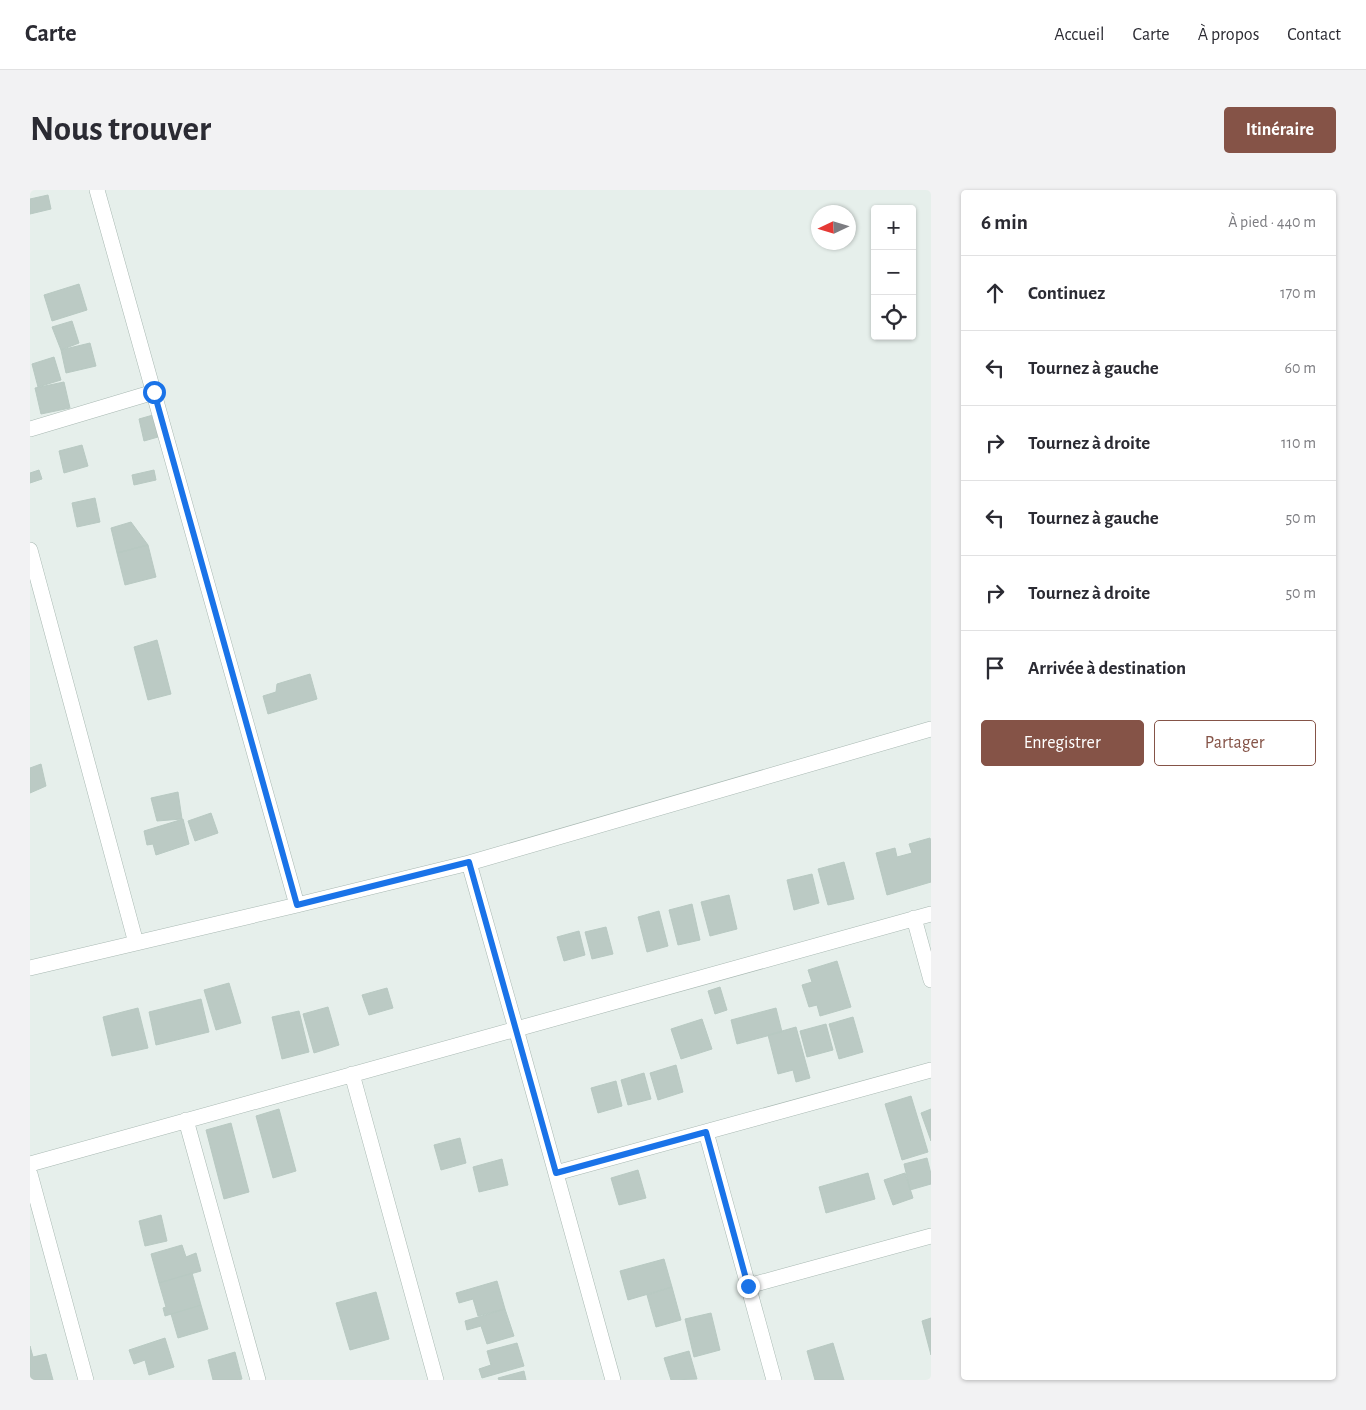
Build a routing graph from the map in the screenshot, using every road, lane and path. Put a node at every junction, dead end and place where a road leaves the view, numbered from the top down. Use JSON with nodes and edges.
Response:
{"nodes":[{"id":1,"x":97,"y":190,"type":"edge"},
{"id":2,"x":154,"y":392,"type":"junction"},
{"id":3,"x":30,"y":429,"type":"edge"},
{"id":4,"x":30,"y":550,"type":"edge"},
{"id":5,"x":931,"y":729,"type":"edge"},
{"id":6,"x":469,"y":862,"type":"junction"},
{"id":7,"x":297,"y":905,"type":"junction"},
{"id":8,"x":931,"y":914,"type":"edge"},
{"id":9,"x":914,"y":918,"type":"junction"},
{"id":10,"x":136,"y":943,"type":"junction"},
{"id":11,"x":30,"y":968,"type":"edge"},
{"id":12,"x":931,"y":980,"type":"edge"},
{"id":13,"x":516,"y":1029,"type":"junction"},
{"id":14,"x":931,"y":1070,"type":"edge"},
{"id":15,"x":352,"y":1074,"type":"junction"},
{"id":16,"x":186,"y":1120,"type":"junction"},
{"id":17,"x":706,"y":1132,"type":"junction"},
{"id":18,"x":30,"y":1164,"type":"edge"},
{"id":19,"x":556,"y":1173,"type":"junction"},
{"id":20,"x":30,"y":1174,"type":"edge"},
{"id":21,"x":931,"y":1236,"type":"edge"},
{"id":22,"x":748,"y":1286,"type":"junction"},
{"id":23,"x":86,"y":1380,"type":"edge"},
{"id":24,"x":258,"y":1380,"type":"edge"},
{"id":25,"x":436,"y":1380,"type":"edge"},
{"id":26,"x":613,"y":1380,"type":"edge"},
{"id":27,"x":774,"y":1380,"type":"edge"}],
"edges":[{"from":1,"to":2,"type":"street"},
{"from":2,"to":3,"type":"street"},
{"from":2,"to":7,"type":"street"},
{"from":4,"to":10,"type":"street"},
{"from":5,"to":6,"type":"street"},
{"from":6,"to":7,"type":"street"},
{"from":6,"to":13,"type":"street"},
{"from":7,"to":10,"type":"street"},
{"from":8,"to":9,"type":"street"},
{"from":9,"to":12,"type":"street"},
{"from":9,"to":13,"type":"street"},
{"from":10,"to":11,"type":"street"},
{"from":13,"to":15,"type":"street"},
{"from":13,"to":19,"type":"street"},
{"from":14,"to":17,"type":"street"},
{"from":15,"to":16,"type":"street"},
{"from":15,"to":25,"type":"street"},
{"from":16,"to":18,"type":"street"},
{"from":16,"to":24,"type":"street"},
{"from":17,"to":19,"type":"street"},
{"from":17,"to":22,"type":"street"},
{"from":19,"to":26,"type":"street"},
{"from":20,"to":23,"type":"street"},
{"from":21,"to":22,"type":"street"},
{"from":22,"to":27,"type":"street"}]}
